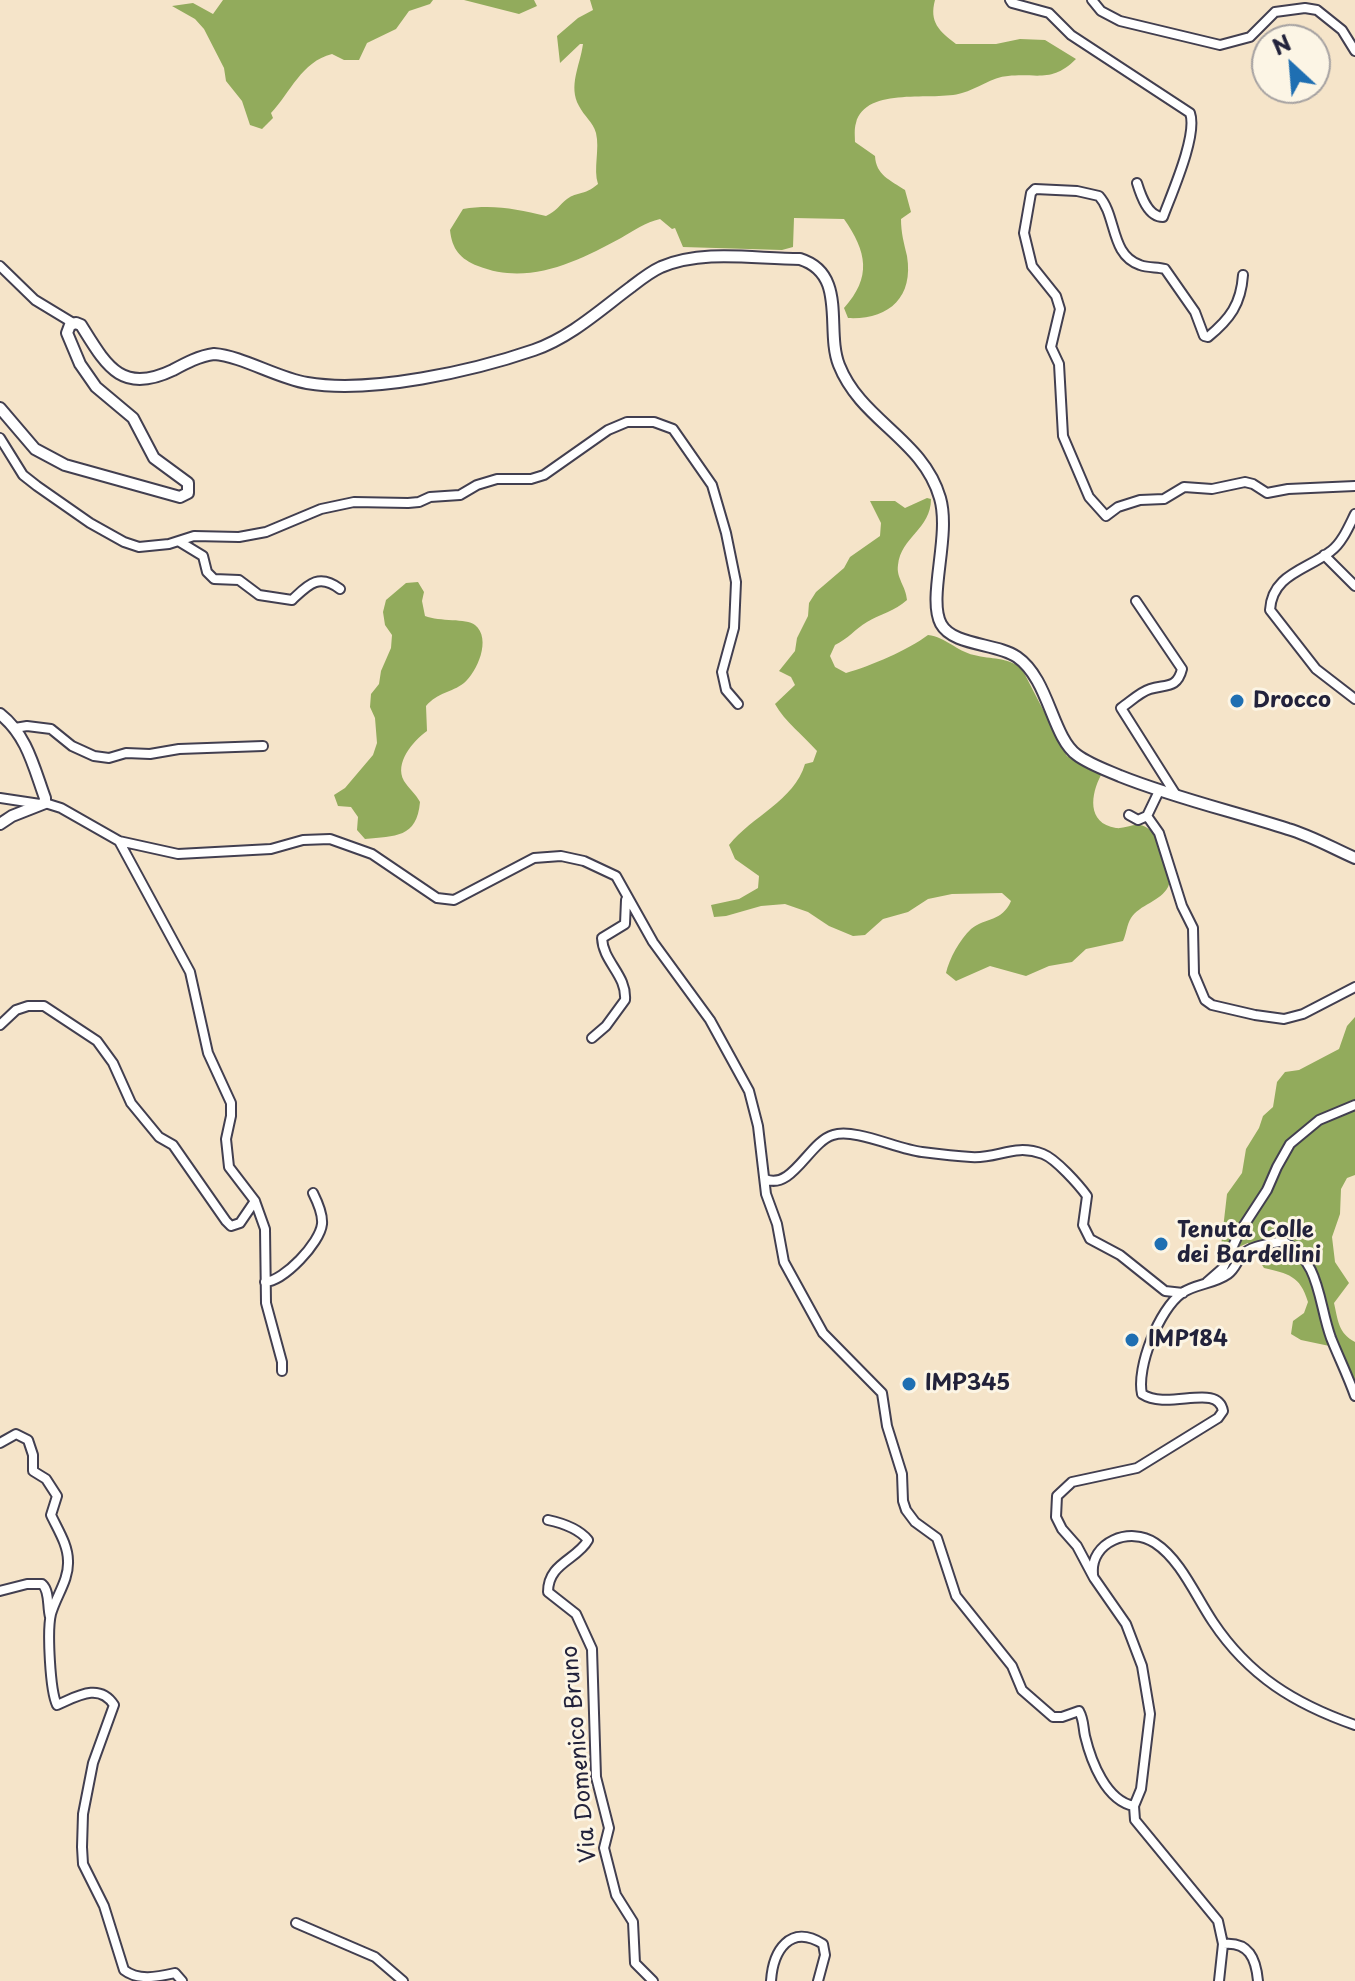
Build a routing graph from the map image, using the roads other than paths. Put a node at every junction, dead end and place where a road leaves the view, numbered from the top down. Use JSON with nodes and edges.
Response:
{"nodes":[{"id":1,"x":1010,"y":0,"type":"edge"},
{"id":2,"x":1092,"y":0,"type":"edge"},
{"id":3,"x":1355,"y":51,"type":"edge"},
{"id":4,"x":1137,"y":183,"type":"dead end"},
{"id":5,"x":0,"y":266,"type":"edge"},
{"id":6,"x":1243,"y":275,"type":"dead end"},
{"id":7,"x":73,"y":323,"type":"junction"},
{"id":8,"x":0,"y":408,"type":"edge"},
{"id":9,"x":0,"y":438,"type":"edge"},
{"id":10,"x":1355,"y":486,"type":"edge"},
{"id":11,"x":1355,"y":514,"type":"edge"},
{"id":12,"x":180,"y":542,"type":"junction"},
{"id":13,"x":1324,"y":555,"type":"junction"},
{"id":14,"x":1355,"y":586,"type":"edge"},
{"id":15,"x":340,"y":589,"type":"dead end"},
{"id":16,"x":1136,"y":601,"type":"dead end"},
{"id":17,"x":1355,"y":699,"type":"edge"},
{"id":18,"x":738,"y":704,"type":"dead end"},
{"id":19,"x":0,"y":714,"type":"edge"},
{"id":20,"x":15,"y":728,"type":"junction"},
{"id":21,"x":263,"y":746,"type":"dead end"},
{"id":22,"x":1159,"y":791,"type":"junction"},
{"id":23,"x":1176,"y":796,"type":"junction"},
{"id":24,"x":0,"y":798,"type":"edge"},
{"id":25,"x":43,"y":804,"type":"junction"},
{"id":26,"x":6,"y":815,"type":"edge"},
{"id":27,"x":1129,"y":815,"type":"dead end"},
{"id":28,"x":1147,"y":816,"type":"junction"},
{"id":29,"x":0,"y":824,"type":"edge"},
{"id":30,"x":119,"y":841,"type":"junction"},
{"id":31,"x":1355,"y":858,"type":"edge"},
{"id":32,"x":627,"y":898,"type":"junction"},
{"id":33,"x":1355,"y":987,"type":"edge"},
{"id":34,"x":0,"y":1025,"type":"edge"},
{"id":35,"x":592,"y":1038,"type":"dead end"},
{"id":36,"x":1355,"y":1105,"type":"edge"},
{"id":37,"x":765,"y":1179,"type":"junction"},
{"id":38,"x":313,"y":1193,"type":"dead end"},
{"id":39,"x":255,"y":1201,"type":"junction"},
{"id":40,"x":265,"y":1282,"type":"junction"},
{"id":41,"x":1203,"y":1285,"type":"junction"},
{"id":42,"x":1183,"y":1293,"type":"junction"},
{"id":43,"x":282,"y":1371,"type":"dead end"},
{"id":44,"x":1355,"y":1396,"type":"edge"},
{"id":45,"x":0,"y":1443,"type":"edge"},
{"id":46,"x":548,"y":1520,"type":"dead end"},
{"id":47,"x":1094,"y":1578,"type":"junction"},
{"id":48,"x":0,"y":1591,"type":"edge"},
{"id":49,"x":50,"y":1617,"type":"junction"},
{"id":50,"x":1355,"y":1725,"type":"edge"},
{"id":51,"x":1134,"y":1806,"type":"junction"},
{"id":52,"x":296,"y":1923,"type":"dead end"},
{"id":53,"x":1223,"y":1944,"type":"junction"},
{"id":54,"x":182,"y":1981,"type":"edge"},
{"id":55,"x":403,"y":1981,"type":"edge"},
{"id":56,"x":653,"y":1981,"type":"edge"},
{"id":57,"x":771,"y":1981,"type":"edge"},
{"id":58,"x":818,"y":1981,"type":"edge"},
{"id":59,"x":1219,"y":1981,"type":"edge"},
{"id":60,"x":1258,"y":1981,"type":"edge"}],
"edges":[{"from":1,"to":4,"type":"street"},
{"from":2,"to":3,"type":"street"},
{"from":5,"to":7,"type":"street"},
{"from":6,"to":10,"type":"street"},
{"from":7,"to":8,"type":"street"},
{"from":7,"to":22,"type":"street"},
{"from":9,"to":12,"type":"street"},
{"from":11,"to":13,"type":"street"},
{"from":12,"to":15,"type":"street"},
{"from":12,"to":18,"type":"street"},
{"from":13,"to":14,"type":"street"},
{"from":13,"to":17,"type":"street"},
{"from":16,"to":23,"type":"street"},
{"from":19,"to":20,"type":"street"},
{"from":20,"to":21,"type":"street"},
{"from":20,"to":25,"type":"street"},
{"from":22,"to":23,"type":"street"},
{"from":22,"to":28,"type":"street"},
{"from":23,"to":31,"type":"street"},
{"from":24,"to":25,"type":"street"},
{"from":25,"to":26,"type":"street"},
{"from":25,"to":30,"type":"street"},
{"from":26,"to":29,"type":"street"},
{"from":27,"to":28,"type":"street"},
{"from":28,"to":33,"type":"street"},
{"from":30,"to":32,"type":"street"},
{"from":30,"to":39,"type":"street"},
{"from":32,"to":35,"type":"street"},
{"from":32,"to":37,"type":"street"},
{"from":34,"to":39,"type":"street"},
{"from":36,"to":41,"type":"street"},
{"from":37,"to":42,"type":"street"},
{"from":37,"to":51,"type":"street"},
{"from":38,"to":40,"type":"street"},
{"from":39,"to":40,"type":"street"},
{"from":40,"to":43,"type":"street"},
{"from":41,"to":42,"type":"street"},
{"from":41,"to":44,"type":"street"},
{"from":42,"to":47,"type":"street"},
{"from":45,"to":49,"type":"street"},
{"from":46,"to":56,"type":"street","name":"Via Domenico Bruno"},
{"from":47,"to":50,"type":"street"},
{"from":47,"to":51,"type":"street"},
{"from":48,"to":49,"type":"street"},
{"from":49,"to":54,"type":"street"},
{"from":51,"to":53,"type":"street"},
{"from":52,"to":55,"type":"street"},
{"from":53,"to":59,"type":"street"},
{"from":53,"to":60,"type":"street"},
{"from":57,"to":58,"type":"street"}]}
